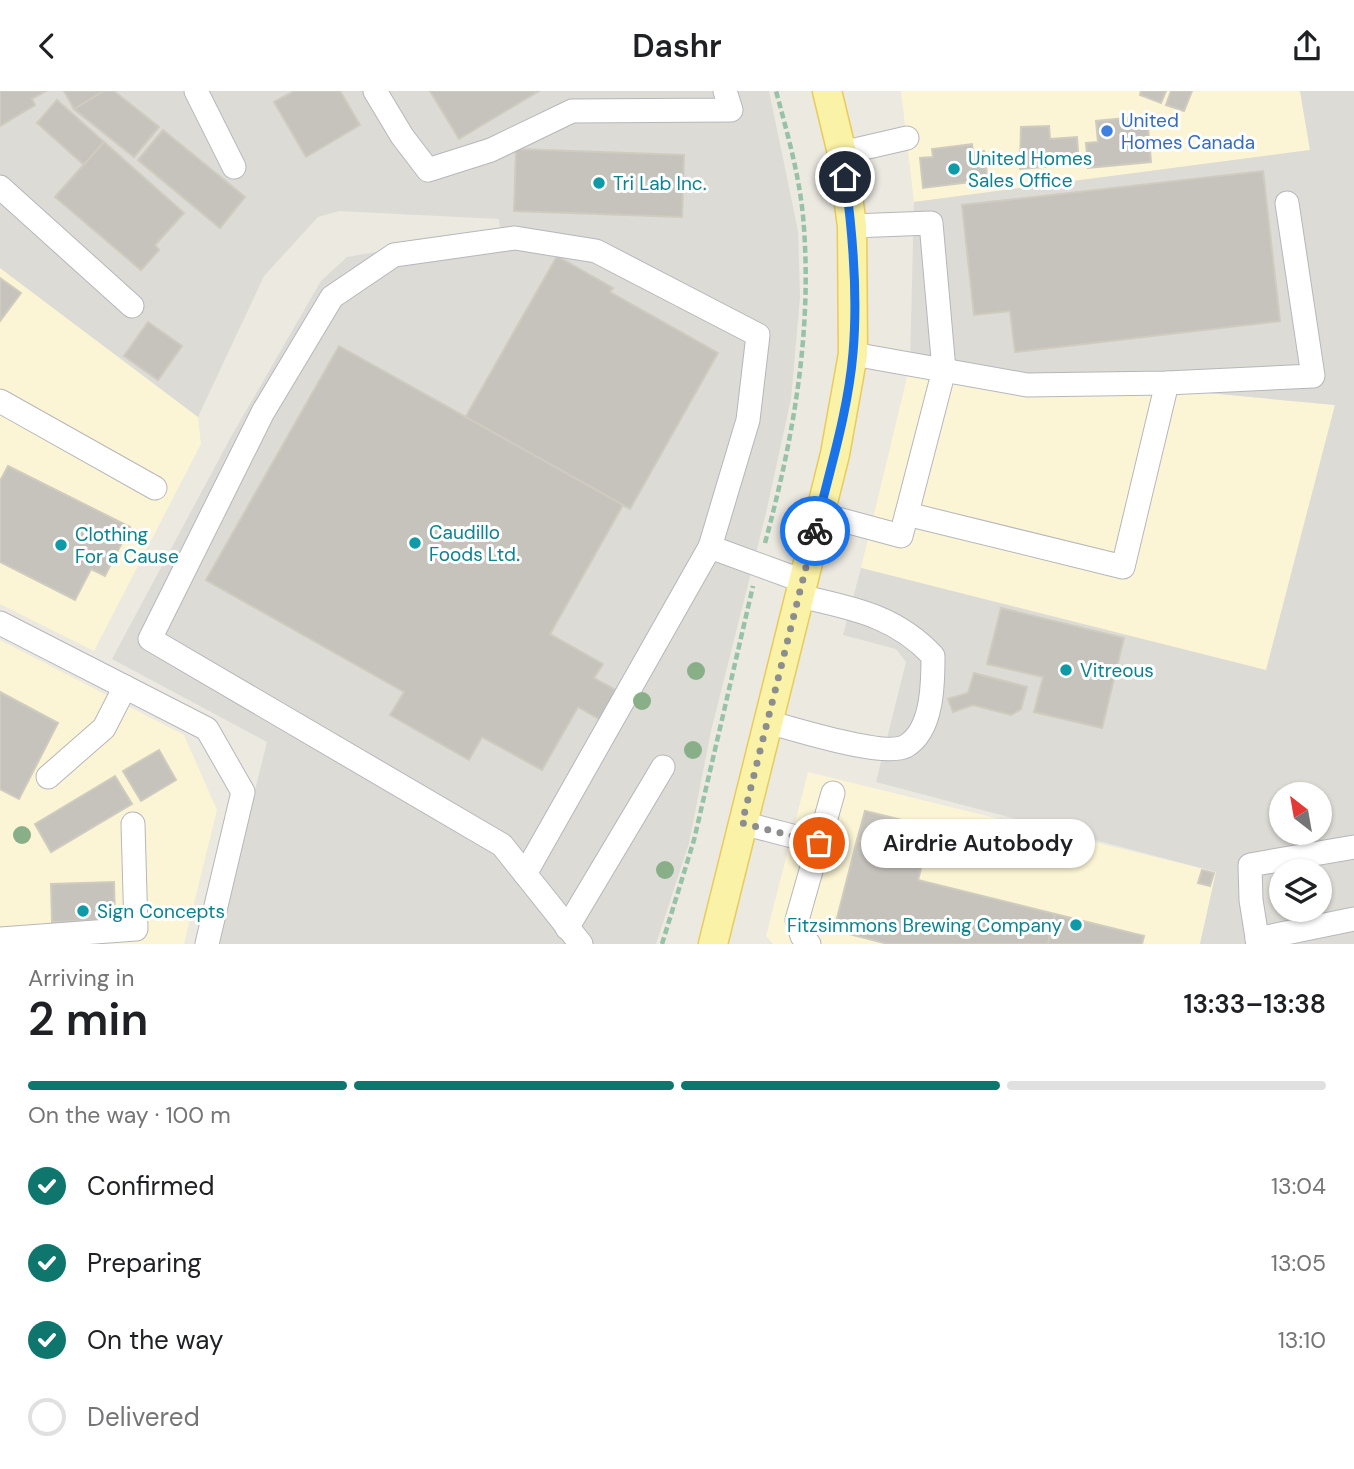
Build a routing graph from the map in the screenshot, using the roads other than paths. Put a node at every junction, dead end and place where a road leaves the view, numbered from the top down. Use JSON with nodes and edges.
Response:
{"nodes":[{"id":1,"x":196,"y":91,"type":"edge"},
{"id":2,"x":375,"y":91,"type":"edge"},
{"id":3,"x":724,"y":91,"type":"edge"},
{"id":4,"x":827,"y":91,"type":"edge"},
{"id":5,"x":907,"y":138,"type":"dead end"},
{"id":6,"x":842,"y":153,"type":"junction"},
{"id":7,"x":234,"y":167,"type":"dead end"},
{"id":8,"x":0,"y":187,"type":"edge"},
{"id":9,"x":1287,"y":202,"type":"dead end"},
{"id":10,"x":852,"y":226,"type":"junction"},
{"id":11,"x":132,"y":306,"type":"dead end"},
{"id":12,"x":853,"y":354,"type":"junction"},
{"id":13,"x":944,"y":370,"type":"junction"},
{"id":14,"x":1167,"y":383,"type":"junction"},
{"id":15,"x":0,"y":401,"type":"edge"},
{"id":16,"x":155,"y":488,"type":"dead end"},
{"id":17,"x":819,"y":514,"type":"junction"},
{"id":18,"x":907,"y":514,"type":"junction"},
{"id":19,"x":710,"y":547,"type":"junction"},
{"id":20,"x":801,"y":588,"type":"junction"},
{"id":21,"x":0,"y":623,"type":"edge"},
{"id":22,"x":125,"y":687,"type":"junction"},
{"id":23,"x":768,"y":722,"type":"junction"},
{"id":24,"x":663,"y":767,"type":"dead end"},
{"id":25,"x":48,"y":777,"type":"dead end"},
{"id":26,"x":833,"y":793,"type":"dead end"},
{"id":27,"x":742,"y":823,"type":"junction"},
{"id":28,"x":133,"y":824,"type":"dead end"},
{"id":29,"x":819,"y":843,"type":"junction"},
{"id":30,"x":1354,"y":847,"type":"edge"},
{"id":31,"x":525,"y":874,"type":"junction"},
{"id":32,"x":1354,"y":919,"type":"edge"},
{"id":33,"x":574,"y":936,"type":"edge"},
{"id":34,"x":0,"y":939,"type":"edge"},
{"id":35,"x":1257,"y":941,"type":"edge"},
{"id":36,"x":207,"y":944,"type":"edge"},
{"id":37,"x":713,"y":944,"type":"edge"},
{"id":38,"x":809,"y":944,"type":"edge"}],
"edges":[{"from":1,"to":7,"type":"lane"},
{"from":2,"to":3,"type":"lane"},
{"from":4,"to":6,"type":"main road"},
{"from":5,"to":6,"type":"lane"},
{"from":6,"to":10,"type":"main road"},
{"from":8,"to":11,"type":"lane"},
{"from":9,"to":14,"type":"lane"},
{"from":10,"to":12,"type":"main road"},
{"from":10,"to":13,"type":"lane"},
{"from":12,"to":13,"type":"lane"},
{"from":12,"to":17,"type":"main road"},
{"from":13,"to":14,"type":"lane"},
{"from":13,"to":18,"type":"lane"},
{"from":14,"to":18,"type":"lane"},
{"from":15,"to":16,"type":"lane"},
{"from":17,"to":18,"type":"lane"},
{"from":17,"to":20,"type":"main road"},
{"from":19,"to":20,"type":"lane"},
{"from":19,"to":31,"type":"lane"},
{"from":19,"to":31,"type":"lane"},
{"from":20,"to":23,"type":"main road"},
{"from":20,"to":23,"type":"lane"},
{"from":21,"to":22,"type":"lane"},
{"from":22,"to":25,"type":"lane"},
{"from":22,"to":36,"type":"lane"},
{"from":23,"to":27,"type":"main road"},
{"from":24,"to":33,"type":"lane"},
{"from":26,"to":29,"type":"lane"},
{"from":27,"to":29,"type":"lane"},
{"from":27,"to":37,"type":"main road"},
{"from":28,"to":34,"type":"lane"},
{"from":29,"to":38,"type":"lane"},
{"from":30,"to":35,"type":"lane"},
{"from":31,"to":33,"type":"lane"},
{"from":32,"to":35,"type":"lane"}]}
